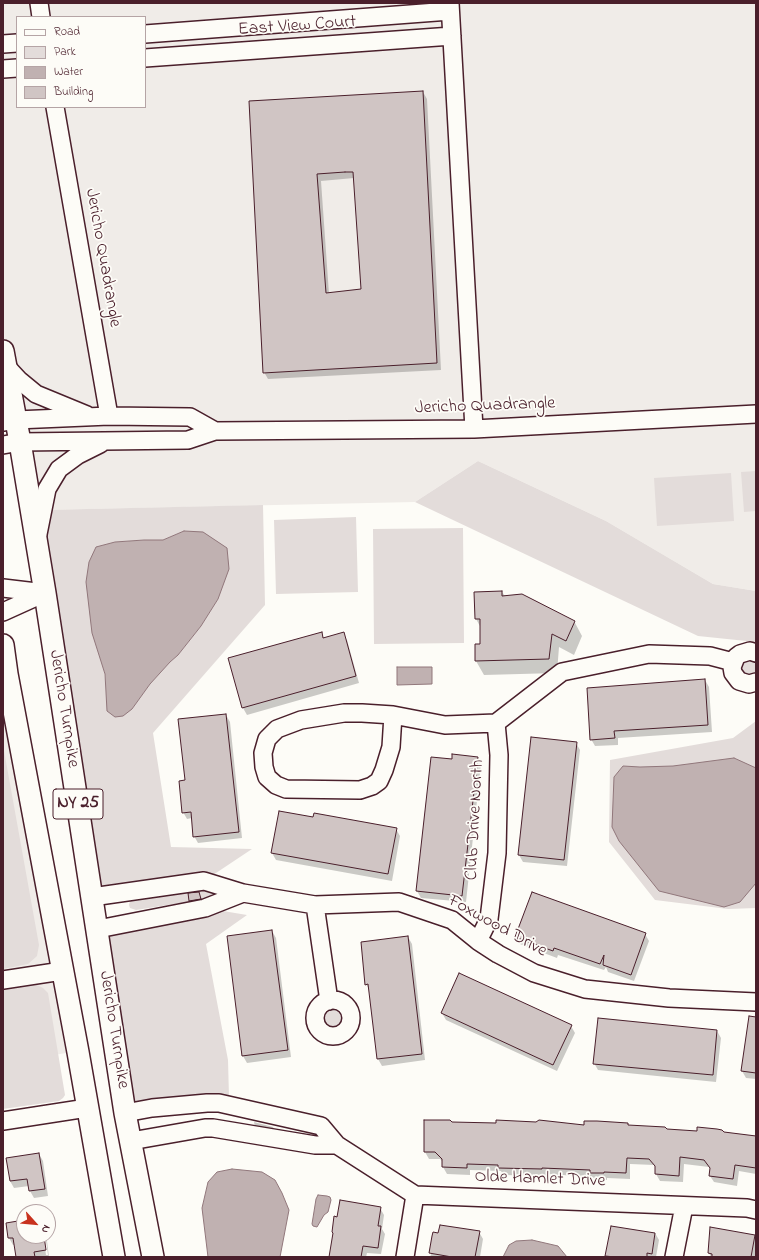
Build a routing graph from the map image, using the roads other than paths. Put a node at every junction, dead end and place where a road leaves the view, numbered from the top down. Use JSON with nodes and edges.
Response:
{"nodes":[{"id":1,"x":39,"y":3,"type":"edge"},
{"id":2,"x":450,"y":7,"type":"edge"},
{"id":3,"x":41,"y":16,"type":"edge"},
{"id":4,"x":146,"y":34,"type":"edge"},
{"id":5,"x":452,"y":36,"type":"junction"},
{"id":6,"x":16,"y":43,"type":"edge"},
{"id":7,"x":3,"y":44,"type":"edge"},
{"id":8,"x":146,"y":58,"type":"edge"},
{"id":9,"x":16,"y":68,"type":"edge"},
{"id":10,"x":3,"y":69,"type":"edge"},
{"id":11,"x":55,"y":108,"type":"edge"},
{"id":12,"x":4,"y":359,"type":"edge"},
{"id":13,"x":756,"y":414,"type":"edge"},
{"id":14,"x":91,"y":416,"type":"junction"},
{"id":15,"x":109,"y":416,"type":"junction"},
{"id":16,"x":10,"y":421,"type":"edge"},
{"id":17,"x":474,"y":429,"type":"junction"},
{"id":18,"x":215,"y":431,"type":"junction"},
{"id":19,"x":108,"y":442,"type":"junction"},
{"id":20,"x":12,"y":444,"type":"edge"},
{"id":21,"x":37,"y":540,"type":"junction"},
{"id":22,"x":3,"y":588,"type":"edge"},
{"id":23,"x":45,"y":592,"type":"junction"},
{"id":24,"x":3,"y":612,"type":"edge"},
{"id":25,"x":3,"y":645,"type":"edge"},
{"id":26,"x":756,"y":653,"type":"edge"},
{"id":27,"x":733,"y":662,"type":"junction"},
{"id":28,"x":5,"y":672,"type":"edge"},
{"id":29,"x":756,"y":682,"type":"edge"},
{"id":30,"x":393,"y":715,"type":"junction"},
{"id":31,"x":496,"y":723,"type":"junction"},
{"id":32,"x":243,"y":893,"type":"junction"},
{"id":33,"x":92,"y":897,"type":"junction"},
{"id":34,"x":315,"y":905,"type":"junction"},
{"id":35,"x":98,"y":930,"type":"junction"},
{"id":36,"x":478,"y":941,"type":"junction"},
{"id":37,"x":62,"y":971,"type":"junction"},
{"id":38,"x":3,"y":980,"type":"edge"},
{"id":39,"x":329,"y":1001,"type":"dead end"},
{"id":40,"x":756,"y":1002,"type":"edge"},
{"id":41,"x":87,"y":1108,"type":"junction"},
{"id":42,"x":126,"y":1113,"type":"junction"},
{"id":43,"x":3,"y":1121,"type":"edge"},
{"id":44,"x":131,"y":1141,"type":"junction"},
{"id":45,"x":337,"y":1145,"type":"junction"},
{"id":46,"x":415,"y":1195,"type":"junction"},
{"id":47,"x":684,"y":1206,"type":"junction"},
{"id":48,"x":756,"y":1210,"type":"edge"},
{"id":49,"x":114,"y":1257,"type":"edge"},
{"id":50,"x":153,"y":1257,"type":"edge"},
{"id":51,"x":404,"y":1257,"type":"edge"},
{"id":52,"x":674,"y":1257,"type":"edge"}],
"edges":[{"from":1,"to":3,"type":"street"},
{"from":2,"to":4,"type":"street","name":"East View Court"},
{"from":2,"to":5,"type":"street"},
{"from":5,"to":8,"type":"street","name":"East View Court"},
{"from":5,"to":17,"type":"street"},
{"from":6,"to":7,"type":"street"},
{"from":9,"to":10,"type":"street"},
{"from":11,"to":15,"type":"street","name":"Jericho Quadrangle"},
{"from":12,"to":14,"type":"street","name":"Jericho Quadrangle"},
{"from":12,"to":16,"type":"main road","name":"Jericho Turnpike","number":"NY 25"},
{"from":13,"to":17,"type":"street","name":"Jericho Quadrangle"},
{"from":14,"to":15,"type":"street","name":"Jericho Quadrangle"},
{"from":14,"to":16,"type":"street","name":"Jericho Quadrangle"},
{"from":15,"to":18,"type":"street","name":"Jericho Quadrangle"},
{"from":16,"to":20,"type":"main road","name":"Jericho Turnpike","number":"NY 25"},
{"from":17,"to":18,"type":"street","name":"Jericho Quadrangle"},
{"from":18,"to":19,"type":"street","name":"Jericho Quadrangle"},
{"from":19,"to":20,"type":"street","name":"Jericho Quadrangle"},
{"from":19,"to":21,"type":"street","name":"Jericho Quadrangle"},
{"from":20,"to":21,"type":"main road","name":"Jericho Turnpike","number":"NY 25"},
{"from":21,"to":23,"type":"main road","name":"Jericho Turnpike","number":"NY 25"},
{"from":22,"to":23,"type":"street"},
{"from":23,"to":24,"type":"street"},
{"from":23,"to":33,"type":"main road","name":"Jericho Turnpike","number":"NY 25"},
{"from":25,"to":28,"type":"main road","name":"Jericho Turnpike","number":"NY 25"},
{"from":26,"to":27,"type":"street"},
{"from":27,"to":29,"type":"street"},
{"from":27,"to":31,"type":"street"},
{"from":28,"to":37,"type":"main road","name":"Jericho Turnpike","number":"NY 25"},
{"from":30,"to":30,"type":"street"},
{"from":30,"to":31,"type":"street"},
{"from":31,"to":36,"type":"street","name":"Club Drive North"},
{"from":32,"to":33,"type":"street","name":"Foxwood Drive"},
{"from":32,"to":34,"type":"street","name":"Foxwood Drive"},
{"from":32,"to":35,"type":"street"},
{"from":33,"to":35,"type":"main road","name":"Jericho Turnpike","number":"NY 25"},
{"from":34,"to":36,"type":"street","name":"Foxwood Drive"},
{"from":34,"to":39,"type":"street"},
{"from":35,"to":42,"type":"main road","name":"Jericho Turnpike","number":"NY 25"},
{"from":36,"to":40,"type":"street","name":"Foxwood Drive"},
{"from":37,"to":38,"type":"street"},
{"from":37,"to":41,"type":"main road","name":"Jericho Turnpike","number":"NY 25"},
{"from":41,"to":43,"type":"street"},
{"from":41,"to":49,"type":"main road","name":"Jericho Turnpike","number":"NY 25"},
{"from":42,"to":44,"type":"main road","name":"Jericho Turnpike","number":"NY 25"},
{"from":42,"to":45,"type":"street"},
{"from":44,"to":45,"type":"street"},
{"from":44,"to":50,"type":"main road","name":"Jericho Turnpike","number":"NY 25"},
{"from":45,"to":46,"type":"street"},
{"from":46,"to":47,"type":"street","name":"Olde Hamlet Drive"},
{"from":46,"to":51,"type":"street"},
{"from":47,"to":48,"type":"street","name":"Olde Hamlet Drive"},
{"from":47,"to":52,"type":"street"}]}
